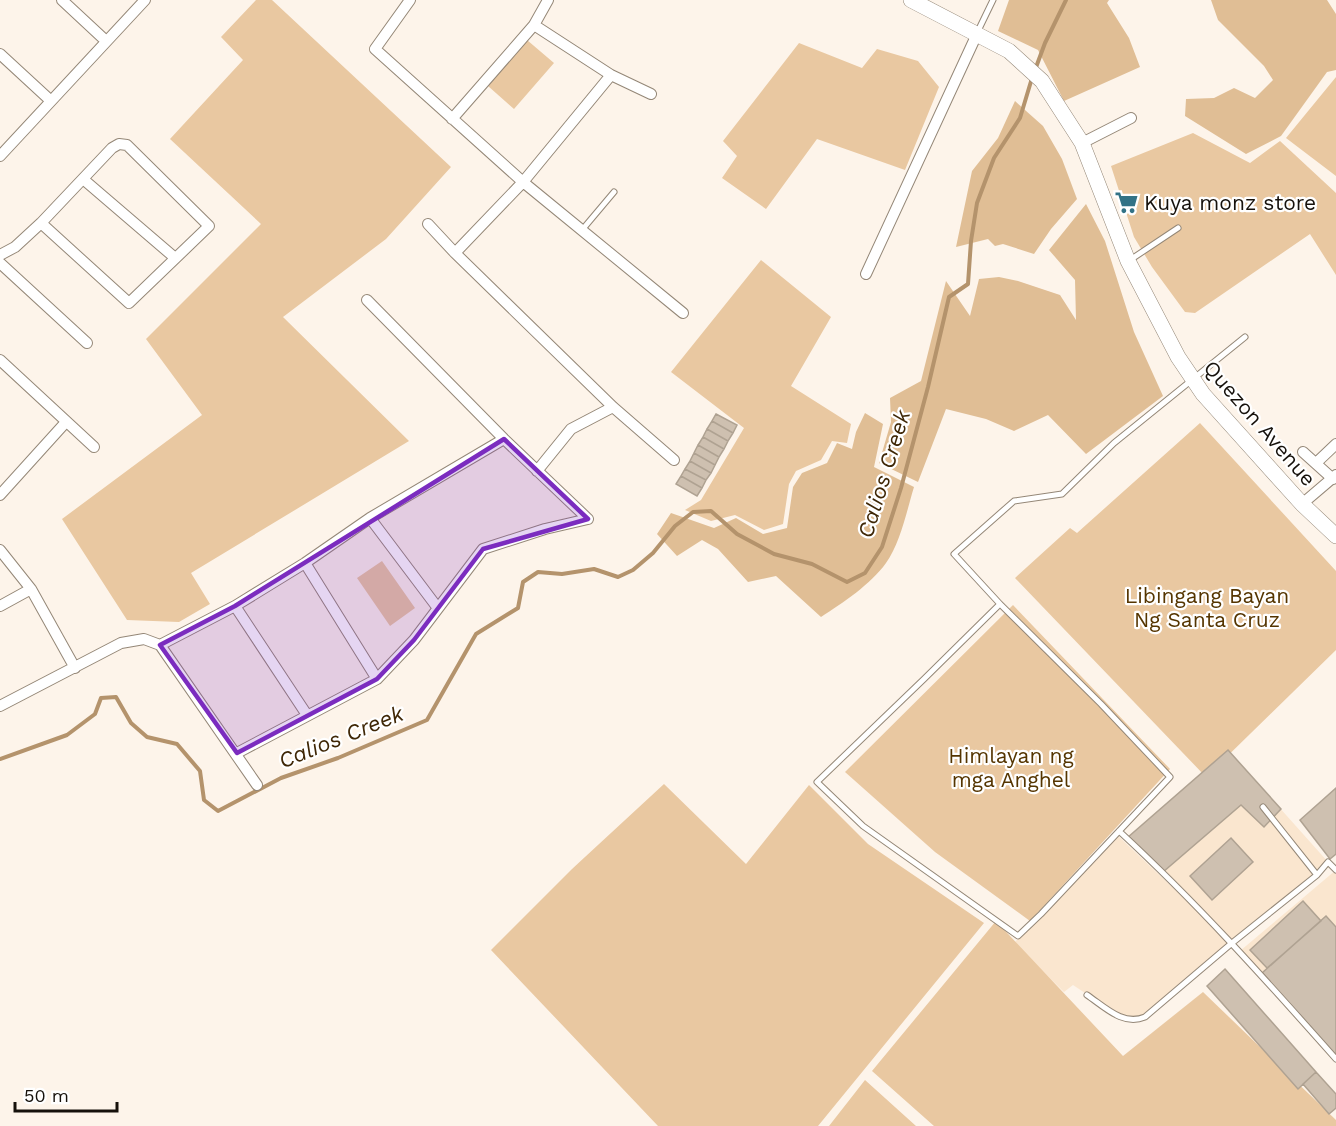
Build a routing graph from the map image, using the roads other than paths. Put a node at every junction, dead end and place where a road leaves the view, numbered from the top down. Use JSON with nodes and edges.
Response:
{"nodes":[{"id":1,"x":62,"y":0,"type":"edge"},
{"id":2,"x":145,"y":0,"type":"edge"},
{"id":3,"x":410,"y":0,"type":"edge"},
{"id":4,"x":548,"y":0,"type":"edge"},
{"id":5,"x":911,"y":0,"type":"edge"},
{"id":6,"x":993,"y":0,"type":"edge"},
{"id":7,"x":534,"y":25,"type":"junction"},
{"id":8,"x":977,"y":34,"type":"junction"},
{"id":9,"x":106,"y":41,"type":"junction"},
{"id":10,"x":0,"y":54,"type":"edge"},
{"id":11,"x":611,"y":75,"type":"junction"},
{"id":12,"x":651,"y":94,"type":"dead end"},
{"id":13,"x":51,"y":101,"type":"junction"},
{"id":14,"x":452,"y":118,"type":"junction"},
{"id":15,"x":1131,"y":118,"type":"dead end"},
{"id":16,"x":1082,"y":143,"type":"junction"},
{"id":17,"x":0,"y":156,"type":"edge"},
{"id":18,"x":83,"y":179,"type":"junction"},
{"id":19,"x":523,"y":182,"type":"junction"},
{"id":20,"x":614,"y":192,"type":"dead end"},
{"id":21,"x":41,"y":223,"type":"junction"},
{"id":22,"x":428,"y":224,"type":"dead end"},
{"id":23,"x":1178,"y":228,"type":"dead end"},
{"id":24,"x":582,"y":230,"type":"junction"},
{"id":25,"x":455,"y":253,"type":"junction"},
{"id":26,"x":0,"y":255,"type":"edge"},
{"id":27,"x":174,"y":257,"type":"junction"},
{"id":28,"x":1128,"y":261,"type":"junction"},
{"id":29,"x":0,"y":263,"type":"edge"},
{"id":30,"x":866,"y":274,"type":"dead end"},
{"id":31,"x":367,"y":300,"type":"dead end"},
{"id":32,"x":683,"y":313,"type":"dead end"},
{"id":33,"x":1245,"y":337,"type":"dead end"},
{"id":34,"x":87,"y":343,"type":"dead end"},
{"id":35,"x":0,"y":360,"type":"edge"},
{"id":36,"x":1192,"y":379,"type":"junction"},
{"id":37,"x":613,"y":407,"type":"junction"},
{"id":38,"x":66,"y":422,"type":"junction"},
{"id":39,"x":504,"y":439,"type":"junction"},
{"id":40,"x":1336,"y":444,"type":"edge"},
{"id":41,"x":94,"y":447,"type":"dead end"},
{"id":42,"x":1303,"y":452,"type":"dead end"},
{"id":43,"x":674,"y":460,"type":"dead end"},
{"id":44,"x":1316,"y":464,"type":"junction"},
{"id":45,"x":537,"y":471,"type":"junction"},
{"id":46,"x":1334,"y":477,"type":"edge"},
{"id":47,"x":0,"y":495,"type":"edge"},
{"id":48,"x":1302,"y":504,"type":"junction"},
{"id":49,"x":370,"y":518,"type":"junction"},
{"id":50,"x":1336,"y":537,"type":"edge"},
{"id":51,"x":0,"y":550,"type":"edge"},
{"id":52,"x":305,"y":563,"type":"junction"},
{"id":53,"x":31,"y":589,"type":"junction"},
{"id":54,"x":1000,"y":604,"type":"junction"},
{"id":55,"x":0,"y":606,"type":"edge"},
{"id":56,"x":235,"y":606,"type":"junction"},
{"id":57,"x":437,"y":607,"type":"junction"},
{"id":58,"x":160,"y":645,"type":"junction"},
{"id":59,"x":75,"y":668,"type":"junction"},
{"id":60,"x":377,"y":678,"type":"junction"},
{"id":61,"x":0,"y":706,"type":"edge"},
{"id":62,"x":307,"y":714,"type":"junction"},
{"id":63,"x":237,"y":753,"type":"junction"},
{"id":64,"x":257,"y":785,"type":"dead end"},
{"id":65,"x":1263,"y":807,"type":"dead end"},
{"id":66,"x":1119,"y":831,"type":"junction"},
{"id":67,"x":1336,"y":870,"type":"edge"},
{"id":68,"x":1317,"y":875,"type":"junction"},
{"id":69,"x":1232,"y":943,"type":"junction"},
{"id":70,"x":1087,"y":995,"type":"dead end"},
{"id":71,"x":1336,"y":1059,"type":"edge"}],
"edges":[{"from":1,"to":9,"type":"street"},
{"from":2,"to":9,"type":"street"},
{"from":3,"to":14,"type":"street"},
{"from":4,"to":7,"type":"street"},
{"from":5,"to":8,"type":"main road","name":"Quezon Avenue"},
{"from":6,"to":8,"type":"lane"},
{"from":7,"to":11,"type":"street"},
{"from":7,"to":14,"type":"street"},
{"from":8,"to":16,"type":"main road","name":"Quezon Avenue"},
{"from":8,"to":30,"type":"street"},
{"from":9,"to":13,"type":"street"},
{"from":10,"to":13,"type":"street"},
{"from":11,"to":12,"type":"street"},
{"from":11,"to":19,"type":"street"},
{"from":13,"to":17,"type":"street"},
{"from":14,"to":19,"type":"street"},
{"from":15,"to":16,"type":"street"},
{"from":16,"to":28,"type":"main road","name":"Quezon Avenue"},
{"from":18,"to":21,"type":"street"},
{"from":18,"to":27,"type":"street"},
{"from":18,"to":27,"type":"street"},
{"from":19,"to":24,"type":"street"},
{"from":19,"to":25,"type":"street"},
{"from":20,"to":24,"type":"lane"},
{"from":21,"to":26,"type":"street"},
{"from":21,"to":27,"type":"street"},
{"from":22,"to":25,"type":"street"},
{"from":23,"to":28,"type":"lane"},
{"from":24,"to":32,"type":"street"},
{"from":25,"to":37,"type":"street"},
{"from":28,"to":36,"type":"main road","name":"Quezon Avenue"},
{"from":29,"to":34,"type":"street"},
{"from":31,"to":39,"type":"street"},
{"from":33,"to":36,"type":"lane"},
{"from":35,"to":38,"type":"street"},
{"from":36,"to":48,"type":"main road","name":"Quezon Avenue"},
{"from":36,"to":54,"type":"lane"},
{"from":37,"to":43,"type":"street"},
{"from":37,"to":45,"type":"street"},
{"from":38,"to":41,"type":"street"},
{"from":38,"to":47,"type":"street"},
{"from":39,"to":45,"type":"street"},
{"from":39,"to":49,"type":"street"},
{"from":40,"to":44,"type":"street"},
{"from":42,"to":44,"type":"street"},
{"from":44,"to":46,"type":"street"},
{"from":45,"to":57,"type":"street"},
{"from":46,"to":48,"type":"street"},
{"from":48,"to":50,"type":"main road","name":"Quezon Avenue"},
{"from":49,"to":52,"type":"street"},
{"from":49,"to":57,"type":"street"},
{"from":51,"to":53,"type":"street"},
{"from":52,"to":56,"type":"street"},
{"from":52,"to":60,"type":"street"},
{"from":53,"to":55,"type":"street"},
{"from":53,"to":59,"type":"street"},
{"from":54,"to":66,"type":"lane"},
{"from":54,"to":66,"type":"lane"},
{"from":56,"to":58,"type":"street"},
{"from":56,"to":62,"type":"street"},
{"from":57,"to":60,"type":"street"},
{"from":58,"to":59,"type":"street"},
{"from":58,"to":63,"type":"street"},
{"from":59,"to":61,"type":"street"},
{"from":60,"to":62,"type":"street"},
{"from":62,"to":63,"type":"street"},
{"from":63,"to":64,"type":"street"},
{"from":65,"to":68,"type":"lane"},
{"from":66,"to":69,"type":"lane"},
{"from":67,"to":68,"type":"lane"},
{"from":68,"to":69,"type":"lane"},
{"from":69,"to":70,"type":"lane"},
{"from":69,"to":71,"type":"lane"}]}
